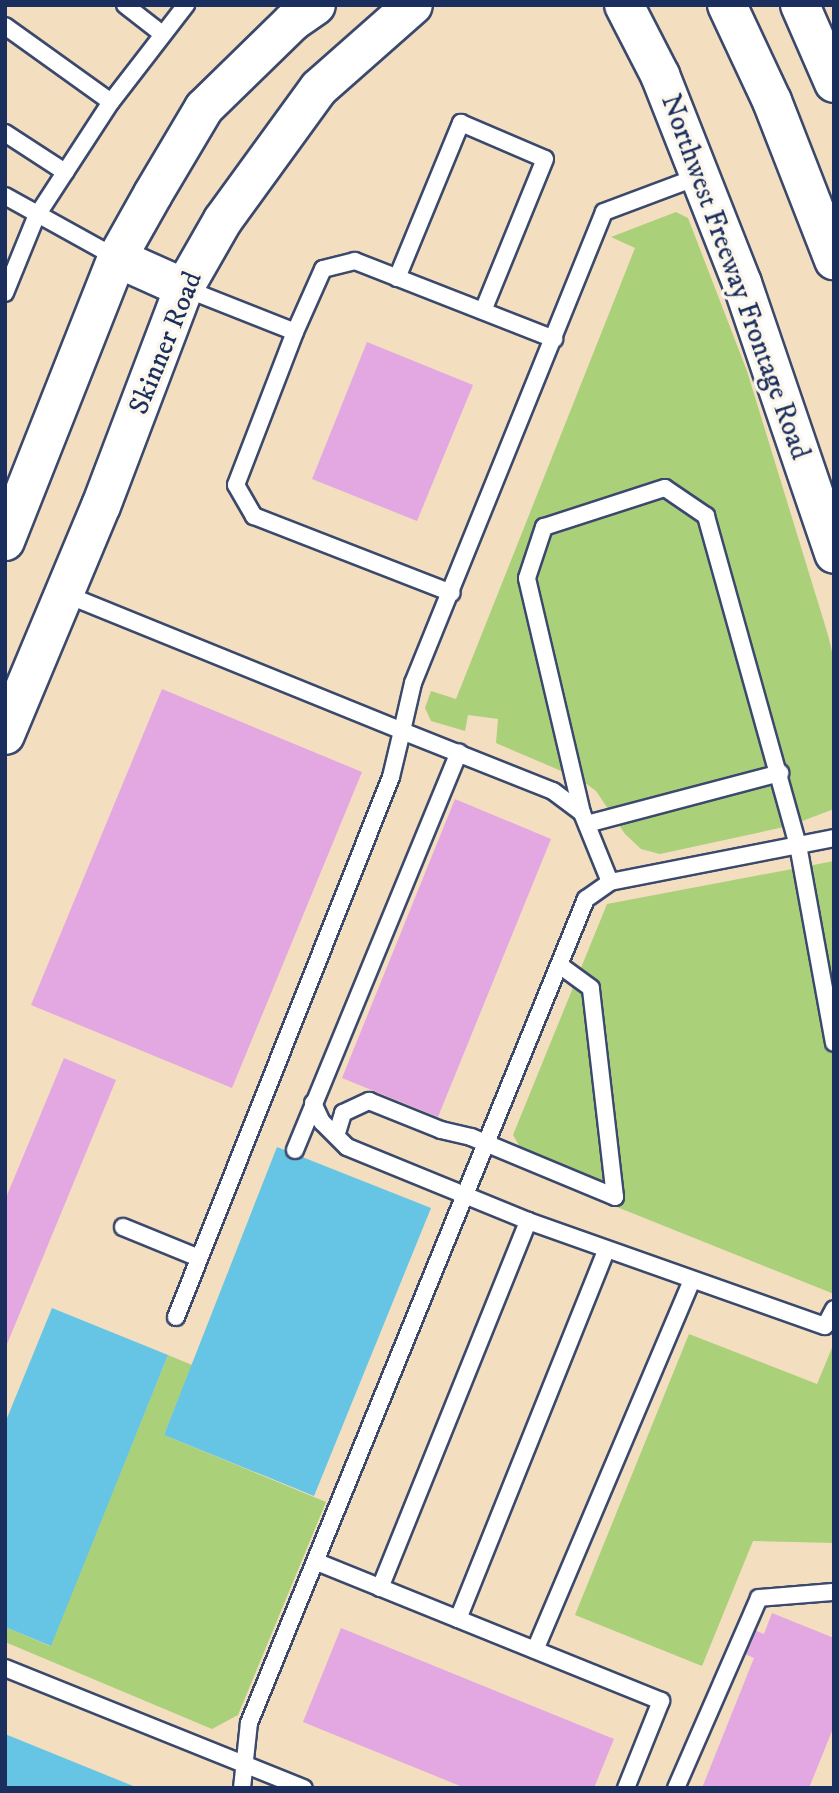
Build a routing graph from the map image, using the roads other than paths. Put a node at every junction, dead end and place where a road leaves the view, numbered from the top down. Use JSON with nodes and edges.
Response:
{"nodes":[{"id":1,"x":125,"y":5,"type":"edge"},
{"id":2,"x":186,"y":5,"type":"edge"},
{"id":3,"x":316,"y":5,"type":"edge"},
{"id":4,"x":413,"y":5,"type":"edge"},
{"id":5,"x":624,"y":5,"type":"edge"},
{"id":6,"x":658,"y":5,"type":"edge"},
{"id":7,"x":727,"y":5,"type":"edge"},
{"id":8,"x":805,"y":14,"type":"edge"},
{"id":9,"x":5,"y":26,"type":"edge"},
{"id":10,"x":161,"y":33,"type":"junction"},
{"id":11,"x":660,"y":75,"type":"junction"},
{"id":12,"x":834,"y":83,"type":"edge"},
{"id":13,"x":111,"y":102,"type":"junction"},
{"id":14,"x":5,"y":133,"type":"edge"},
{"id":15,"x":65,"y":172,"type":"junction"},
{"id":16,"x":700,"y":176,"type":"junction"},
{"id":17,"x":5,"y":196,"type":"edge"},
{"id":18,"x":36,"y":217,"type":"junction"},
{"id":19,"x":117,"y":258,"type":"junction"},
{"id":20,"x":834,"y":260,"type":"edge"},
{"id":21,"x":397,"y":278,"type":"junction"},
{"id":22,"x":184,"y":288,"type":"junction"},
{"id":23,"x":5,"y":293,"type":"edge"},
{"id":24,"x":483,"y":311,"type":"junction"},
{"id":25,"x":295,"y":332,"type":"junction"},
{"id":26,"x":554,"y":339,"type":"junction"},
{"id":27,"x":5,"y":541,"type":"edge"},
{"id":28,"x":834,"y":554,"type":"edge"},
{"id":29,"x":63,"y":593,"type":"junction"},
{"id":30,"x":451,"y":593,"type":"junction"},
{"id":31,"x":402,"y":731,"type":"junction"},
{"id":32,"x":5,"y":735,"type":"edge"},
{"id":33,"x":459,"y":753,"type":"junction"},
{"id":34,"x":780,"y":773,"type":"junction"},
{"id":35,"x":585,"y":818,"type":"junction"},
{"id":36,"x":834,"y":838,"type":"edge"},
{"id":37,"x":798,"y":845,"type":"junction"},
{"id":38,"x":610,"y":882,"type":"junction"},
{"id":39,"x":559,"y":965,"type":"junction"},
{"id":40,"x":834,"y":1043,"type":"edge"},
{"id":41,"x":313,"y":1103,"type":"junction"},
{"id":42,"x":337,"y":1133,"type":"junction"},
{"id":43,"x":487,"y":1144,"type":"junction"},
{"id":44,"x":295,"y":1150,"type":"dead end"},
{"id":45,"x":467,"y":1195,"type":"junction"},
{"id":46,"x":528,"y":1221,"type":"junction"},
{"id":47,"x":123,"y":1227,"type":"dead end"},
{"id":48,"x":606,"y":1250,"type":"junction"},
{"id":49,"x":200,"y":1258,"type":"junction"},
{"id":50,"x":692,"y":1281,"type":"junction"},
{"id":51,"x":834,"y":1309,"type":"edge"},
{"id":52,"x":176,"y":1317,"type":"dead end"},
{"id":53,"x":317,"y":1562,"type":"junction"},
{"id":54,"x":380,"y":1588,"type":"junction"},
{"id":55,"x":834,"y":1592,"type":"edge"},
{"id":56,"x":458,"y":1619,"type":"junction"},
{"id":57,"x":535,"y":1650,"type":"junction"},
{"id":58,"x":5,"y":1668,"type":"edge"},
{"id":59,"x":244,"y":1763,"type":"junction"},
{"id":60,"x":242,"y":1788,"type":"edge"},
{"id":61,"x":304,"y":1788,"type":"edge"},
{"id":62,"x":626,"y":1788,"type":"edge"},
{"id":63,"x":676,"y":1788,"type":"edge"}],
"edges":[{"from":1,"to":10,"type":"lane"},
{"from":2,"to":10,"type":"lane"},
{"from":3,"to":19,"type":"main road"},
{"from":4,"to":22,"type":"main road","name":"Skinner Road"},
{"from":5,"to":11,"type":"main road","name":"Northwest Freeway Frontage Road"},
{"from":6,"to":11,"type":"main road"},
{"from":7,"to":20,"type":"main road"},
{"from":8,"to":12,"type":"main road"},
{"from":9,"to":13,"type":"lane"},
{"from":10,"to":13,"type":"lane"},
{"from":11,"to":16,"type":"main road","name":"Northwest Freeway Frontage Road"},
{"from":13,"to":15,"type":"lane"},
{"from":14,"to":15,"type":"lane"},
{"from":15,"to":18,"type":"lane"},
{"from":16,"to":26,"type":"lane"},
{"from":16,"to":28,"type":"main road","name":"Northwest Freeway Frontage Road"},
{"from":17,"to":18,"type":"lane"},
{"from":18,"to":19,"type":"lane"},
{"from":18,"to":23,"type":"lane"},
{"from":19,"to":22,"type":"main road"},
{"from":19,"to":27,"type":"main road"},
{"from":21,"to":24,"type":"lane"},
{"from":21,"to":24,"type":"lane"},
{"from":21,"to":25,"type":"lane"},
{"from":22,"to":25,"type":"lane"},
{"from":22,"to":29,"type":"main road","name":"Skinner Road"},
{"from":24,"to":26,"type":"lane"},
{"from":25,"to":30,"type":"lane"},
{"from":26,"to":30,"type":"lane"},
{"from":29,"to":31,"type":"lane"},
{"from":29,"to":32,"type":"main road","name":"Skinner Road"},
{"from":30,"to":31,"type":"lane"},
{"from":31,"to":33,"type":"lane"},
{"from":31,"to":49,"type":"lane"},
{"from":33,"to":35,"type":"lane"},
{"from":33,"to":41,"type":"lane"},
{"from":34,"to":35,"type":"lane"},
{"from":34,"to":35,"type":"lane"},
{"from":34,"to":37,"type":"lane"},
{"from":35,"to":38,"type":"lane"},
{"from":36,"to":37,"type":"lane"},
{"from":37,"to":38,"type":"lane"},
{"from":37,"to":40,"type":"lane"},
{"from":38,"to":39,"type":"lane"},
{"from":39,"to":43,"type":"lane"},
{"from":39,"to":43,"type":"lane"},
{"from":41,"to":42,"type":"lane"},
{"from":41,"to":44,"type":"lane"},
{"from":42,"to":43,"type":"lane"},
{"from":42,"to":45,"type":"lane"},
{"from":43,"to":45,"type":"lane"},
{"from":45,"to":46,"type":"lane"},
{"from":45,"to":53,"type":"lane"},
{"from":46,"to":48,"type":"lane"},
{"from":46,"to":54,"type":"lane"},
{"from":47,"to":49,"type":"lane"},
{"from":48,"to":50,"type":"lane"},
{"from":48,"to":56,"type":"lane"},
{"from":49,"to":52,"type":"lane"},
{"from":50,"to":51,"type":"lane"},
{"from":50,"to":57,"type":"lane"},
{"from":53,"to":54,"type":"lane"},
{"from":53,"to":59,"type":"lane"},
{"from":54,"to":56,"type":"lane"},
{"from":55,"to":63,"type":"lane"},
{"from":56,"to":57,"type":"lane"},
{"from":57,"to":62,"type":"lane"},
{"from":58,"to":59,"type":"lane"},
{"from":59,"to":60,"type":"lane"},
{"from":59,"to":61,"type":"lane"}]}
